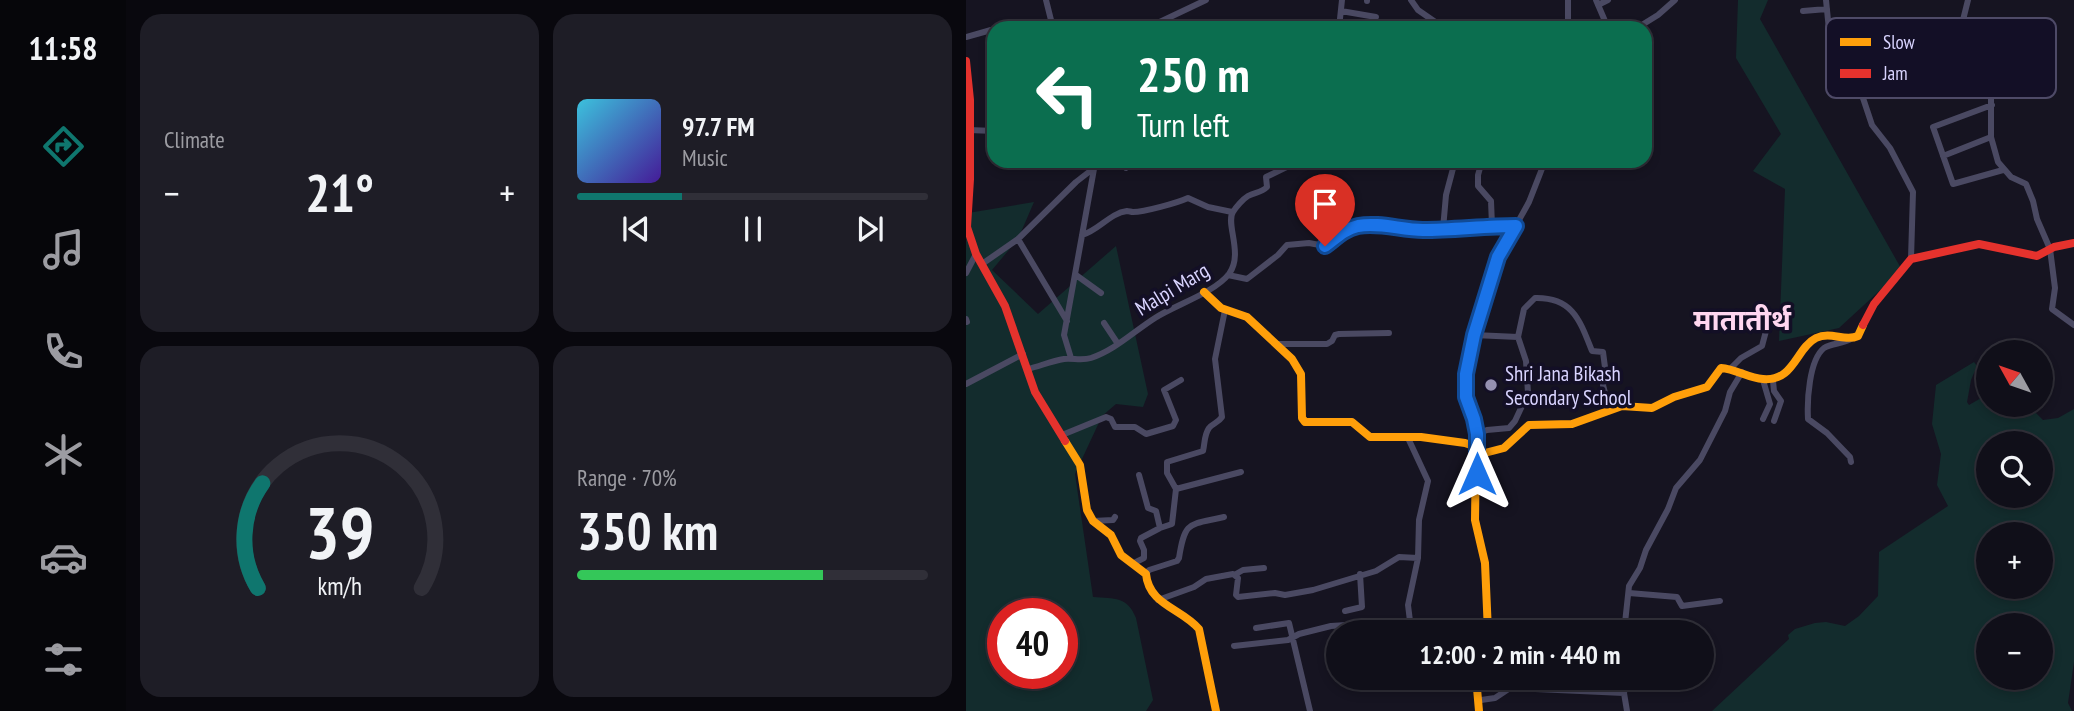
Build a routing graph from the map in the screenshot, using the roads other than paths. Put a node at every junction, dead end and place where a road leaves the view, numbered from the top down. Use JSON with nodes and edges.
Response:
{"nodes":[{"id":1,"x":1046,"y":0,"type":"edge"},
{"id":2,"x":1206,"y":0,"type":"edge"},
{"id":3,"x":1342,"y":0,"type":"edge"},
{"id":4,"x":1411,"y":0,"type":"edge"},
{"id":5,"x":1568,"y":0,"type":"edge"},
{"id":6,"x":1608,"y":0,"type":"edge"},
{"id":7,"x":1675,"y":0,"type":"edge"},
{"id":8,"x":1826,"y":0,"type":"edge"},
{"id":9,"x":1968,"y":0,"type":"edge"},
{"id":10,"x":1597,"y":3,"type":"edge"},
{"id":11,"x":1827,"y":9,"type":"junction"},
{"id":12,"x":1341,"y":10,"type":"junction"},
{"id":13,"x":1803,"y":11,"type":"dead end"},
{"id":14,"x":1376,"y":17,"type":"dead end"},
{"id":15,"x":1828,"y":18,"type":"edge"},
{"id":16,"x":1964,"y":18,"type":"edge"},
{"id":17,"x":1051,"y":21,"type":"edge"},
{"id":18,"x":1162,"y":21,"type":"edge"},
{"id":19,"x":1340,"y":21,"type":"edge"},
{"id":20,"x":1434,"y":21,"type":"edge"},
{"id":21,"x":1568,"y":21,"type":"edge"},
{"id":22,"x":1605,"y":21,"type":"edge"},
{"id":23,"x":1648,"y":21,"type":"edge"},
{"id":24,"x":987,"y":31,"type":"edge"},
{"id":25,"x":966,"y":37,"type":"edge"},
{"id":26,"x":966,"y":61,"type":"edge"},
{"id":27,"x":1863,"y":98,"type":"edge"},
{"id":28,"x":1992,"y":98,"type":"edge"},
{"id":29,"x":1993,"y":105,"type":"junction"},
{"id":30,"x":969,"y":130,"type":"junction"},
{"id":31,"x":987,"y":131,"type":"edge"},
{"id":32,"x":1992,"y":137,"type":"junction"},
{"id":33,"x":967,"y":141,"type":"edge"},
{"id":34,"x":1943,"y":156,"type":"junction"},
{"id":35,"x":1284,"y":168,"type":"edge"},
{"id":36,"x":1453,"y":168,"type":"edge"},
{"id":37,"x":1480,"y":168,"type":"edge"},
{"id":38,"x":1542,"y":168,"type":"edge"},
{"id":39,"x":1094,"y":169,"type":"joint"},
{"id":40,"x":2003,"y":170,"type":"junction"},
{"id":41,"x":968,"y":180,"type":"edge"},
{"id":42,"x":1232,"y":212,"type":"junction"},
{"id":43,"x":1492,"y":225,"type":"junction"},
{"id":44,"x":1516,"y":226,"type":"junction"},
{"id":45,"x":1443,"y":229,"type":"junction"},
{"id":46,"x":1082,"y":235,"type":"junction"},
{"id":47,"x":1018,"y":239,"type":"junction"},
{"id":48,"x":2074,"y":243,"type":"edge"},
{"id":49,"x":2050,"y":249,"type":"junction"},
{"id":50,"x":976,"y":254,"type":"junction"},
{"id":51,"x":1911,"y":259,"type":"junction"},
{"id":52,"x":982,"y":264,"type":"junction"},
{"id":53,"x":966,"y":272,"type":"edge"},
{"id":54,"x":1076,"y":275,"type":"junction"},
{"id":55,"x":1228,"y":275,"type":"junction"},
{"id":56,"x":1204,"y":292,"type":"junction"},
{"id":57,"x":1101,"y":293,"type":"dead end"},
{"id":58,"x":1224,"y":310,"type":"junction"},
{"id":59,"x":1067,"y":321,"type":"junction"},
{"id":60,"x":1104,"y":323,"type":"dead end"},
{"id":61,"x":2074,"y":326,"type":"edge"},
{"id":62,"x":1766,"y":331,"type":"dead end"},
{"id":63,"x":1389,"y":333,"type":"dead end"},
{"id":64,"x":1474,"y":335,"type":"junction"},
{"id":65,"x":1518,"y":337,"type":"junction"},
{"id":66,"x":1851,"y":339,"type":"junction"},
{"id":67,"x":1118,"y":344,"type":"junction"},
{"id":68,"x":1276,"y":344,"type":"junction"},
{"id":69,"x":1024,"y":354,"type":"junction"},
{"id":70,"x":1072,"y":358,"type":"junction"},
{"id":71,"x":1028,"y":369,"type":"junction"},
{"id":72,"x":1730,"y":369,"type":"junction"},
{"id":73,"x":1742,"y":372,"type":"junction"},
{"id":74,"x":1181,"y":380,"type":"dead end"},
{"id":75,"x":1763,"y":380,"type":"junction"},
{"id":76,"x":1773,"y":381,"type":"junction"},
{"id":77,"x":966,"y":384,"type":"edge"},
{"id":78,"x":1609,"y":409,"type":"junction"},
{"id":79,"x":1763,"y":418,"type":"dead end"},
{"id":80,"x":1774,"y":421,"type":"dead end"},
{"id":81,"x":1477,"y":434,"type":"junction"},
{"id":82,"x":1062,"y":435,"type":"junction"},
{"id":83,"x":1408,"y":438,"type":"junction"},
{"id":84,"x":1476,"y":451,"type":"junction"},
{"id":85,"x":1851,"y":462,"type":"dead end"},
{"id":86,"x":1241,"y":472,"type":"dead end"},
{"id":87,"x":1139,"y":475,"type":"dead end"},
{"id":88,"x":1176,"y":489,"type":"junction"},
{"id":89,"x":1115,"y":517,"type":"dead end"},
{"id":90,"x":1224,"y":517,"type":"dead end"},
{"id":91,"x":1093,"y":521,"type":"junction"},
{"id":92,"x":1160,"y":527,"type":"junction"},
{"id":93,"x":1418,"y":558,"type":"junction"},
{"id":94,"x":1132,"y":564,"type":"junction"},
{"id":95,"x":1264,"y":568,"type":"dead end"},
{"id":96,"x":1146,"y":574,"type":"junction"},
{"id":97,"x":1236,"y":574,"type":"junction"},
{"id":98,"x":1360,"y":575,"type":"junction"},
{"id":99,"x":1629,"y":593,"type":"junction"},
{"id":100,"x":1158,"y":600,"type":"junction"},
{"id":101,"x":1720,"y":601,"type":"dead end"},
{"id":102,"x":1345,"y":611,"type":"dead end"},
{"id":103,"x":1410,"y":620,"type":"edge"},
{"id":104,"x":1487,"y":620,"type":"edge"},
{"id":105,"x":1625,"y":620,"type":"edge"},
{"id":106,"x":1326,"y":627,"type":"edge"},
{"id":107,"x":1256,"y":628,"type":"dead end"},
{"id":108,"x":1293,"y":638,"type":"junction"},
{"id":109,"x":1234,"y":646,"type":"dead end"},
{"id":110,"x":1477,"y":690,"type":"edge"},
{"id":111,"x":1625,"y":690,"type":"edge"},
{"id":112,"x":1624,"y":693,"type":"junction"},
{"id":113,"x":1481,"y":700,"type":"junction"},
{"id":114,"x":1216,"y":711,"type":"edge"},
{"id":115,"x":1310,"y":711,"type":"edge"},
{"id":116,"x":1479,"y":711,"type":"edge"},
{"id":117,"x":1627,"y":711,"type":"edge"}],
"edges":[{"from":1,"to":17,"type":"street"},
{"from":2,"to":18,"type":"street"},
{"from":3,"to":12,"type":"street"},
{"from":4,"to":20,"type":"street"},
{"from":5,"to":21,"type":"street"},
{"from":6,"to":10,"type":"street"},
{"from":7,"to":23,"type":"street"},
{"from":8,"to":11,"type":"street"},
{"from":9,"to":16,"type":"street"},
{"from":10,"to":22,"type":"street"},
{"from":11,"to":13,"type":"street"},
{"from":11,"to":15,"type":"street"},
{"from":12,"to":14,"type":"street"},
{"from":12,"to":19,"type":"street"},
{"from":24,"to":25,"type":"street"},
{"from":26,"to":30,"type":"street"},
{"from":27,"to":51,"type":"street"},
{"from":28,"to":29,"type":"street"},
{"from":29,"to":32,"type":"street"},
{"from":29,"to":34,"type":"street"},
{"from":30,"to":31,"type":"street"},
{"from":30,"to":33,"type":"street"},
{"from":32,"to":34,"type":"street"},
{"from":32,"to":40,"type":"street"},
{"from":33,"to":41,"type":"street"},
{"from":34,"to":40,"type":"street"},
{"from":35,"to":42,"type":"street"},
{"from":36,"to":45,"type":"street"},
{"from":37,"to":43,"type":"street"},
{"from":38,"to":44,"type":"street"},
{"from":39,"to":46,"type":"street"},
{"from":39,"to":47,"type":"street"},
{"from":40,"to":49,"type":"street"},
{"from":41,"to":50,"type":"street"},
{"from":42,"to":46,"type":"street"},
{"from":42,"to":55,"type":"street","name":"Malpi Marg"},
{"from":43,"to":44,"type":"street"},
{"from":43,"to":45,"type":"street"},
{"from":44,"to":64,"type":"street"},
{"from":45,"to":55,"type":"street"},
{"from":46,"to":54,"type":"street"},
{"from":47,"to":52,"type":"street"},
{"from":47,"to":59,"type":"street"},
{"from":48,"to":49,"type":"street"},
{"from":49,"to":51,"type":"street"},
{"from":49,"to":61,"type":"street"},
{"from":50,"to":52,"type":"street"},
{"from":50,"to":53,"type":"street"},
{"from":51,"to":66,"type":"street"},
{"from":52,"to":69,"type":"street"},
{"from":54,"to":57,"type":"street"},
{"from":54,"to":59,"type":"street"},
{"from":55,"to":56,"type":"street","name":"Malpi Marg"},
{"from":56,"to":58,"type":"street"},
{"from":56,"to":67,"type":"street","name":"Malpi Marg"},
{"from":58,"to":68,"type":"street"},
{"from":58,"to":88,"type":"street"},
{"from":59,"to":70,"type":"street"},
{"from":60,"to":67,"type":"street"},
{"from":62,"to":72,"type":"street"},
{"from":63,"to":68,"type":"street"},
{"from":64,"to":65,"type":"street"},
{"from":64,"to":81,"type":"street"},
{"from":65,"to":78,"type":"street"},
{"from":65,"to":81,"type":"street"},
{"from":66,"to":76,"type":"street"},
{"from":66,"to":85,"type":"street"},
{"from":67,"to":70,"type":"street","name":"Malpi Marg"},
{"from":68,"to":83,"type":"street"},
{"from":69,"to":71,"type":"street"},
{"from":69,"to":77,"type":"street"},
{"from":70,"to":71,"type":"street","name":"Malpi Marg"},
{"from":71,"to":82,"type":"street"},
{"from":72,"to":73,"type":"street"},
{"from":72,"to":78,"type":"street"},
{"from":73,"to":75,"type":"street"},
{"from":73,"to":99,"type":"street"},
{"from":74,"to":82,"type":"street"},
{"from":75,"to":76,"type":"street"},
{"from":75,"to":79,"type":"street"},
{"from":76,"to":80,"type":"street"},
{"from":78,"to":84,"type":"street"},
{"from":81,"to":84,"type":"street"},
{"from":82,"to":91,"type":"street"},
{"from":83,"to":84,"type":"street"},
{"from":83,"to":93,"type":"street"},
{"from":84,"to":104,"type":"street"},
{"from":86,"to":88,"type":"street"},
{"from":87,"to":92,"type":"street"},
{"from":88,"to":92,"type":"street"},
{"from":89,"to":91,"type":"street"},
{"from":90,"to":96,"type":"street"},
{"from":91,"to":94,"type":"street"},
{"from":92,"to":94,"type":"street"},
{"from":93,"to":98,"type":"street"},
{"from":93,"to":103,"type":"street"},
{"from":94,"to":96,"type":"street"},
{"from":95,"to":97,"type":"street"},
{"from":96,"to":100,"type":"street"},
{"from":97,"to":98,"type":"street"},
{"from":97,"to":100,"type":"street"},
{"from":98,"to":102,"type":"street"},
{"from":99,"to":101,"type":"street"},
{"from":99,"to":105,"type":"street"},
{"from":100,"to":114,"type":"street"},
{"from":106,"to":108,"type":"street"},
{"from":107,"to":108,"type":"street"},
{"from":108,"to":109,"type":"street"},
{"from":108,"to":115,"type":"street"},
{"from":110,"to":113,"type":"street"},
{"from":111,"to":112,"type":"street"},
{"from":112,"to":113,"type":"street"},
{"from":112,"to":117,"type":"street"},
{"from":113,"to":116,"type":"street"}]}
